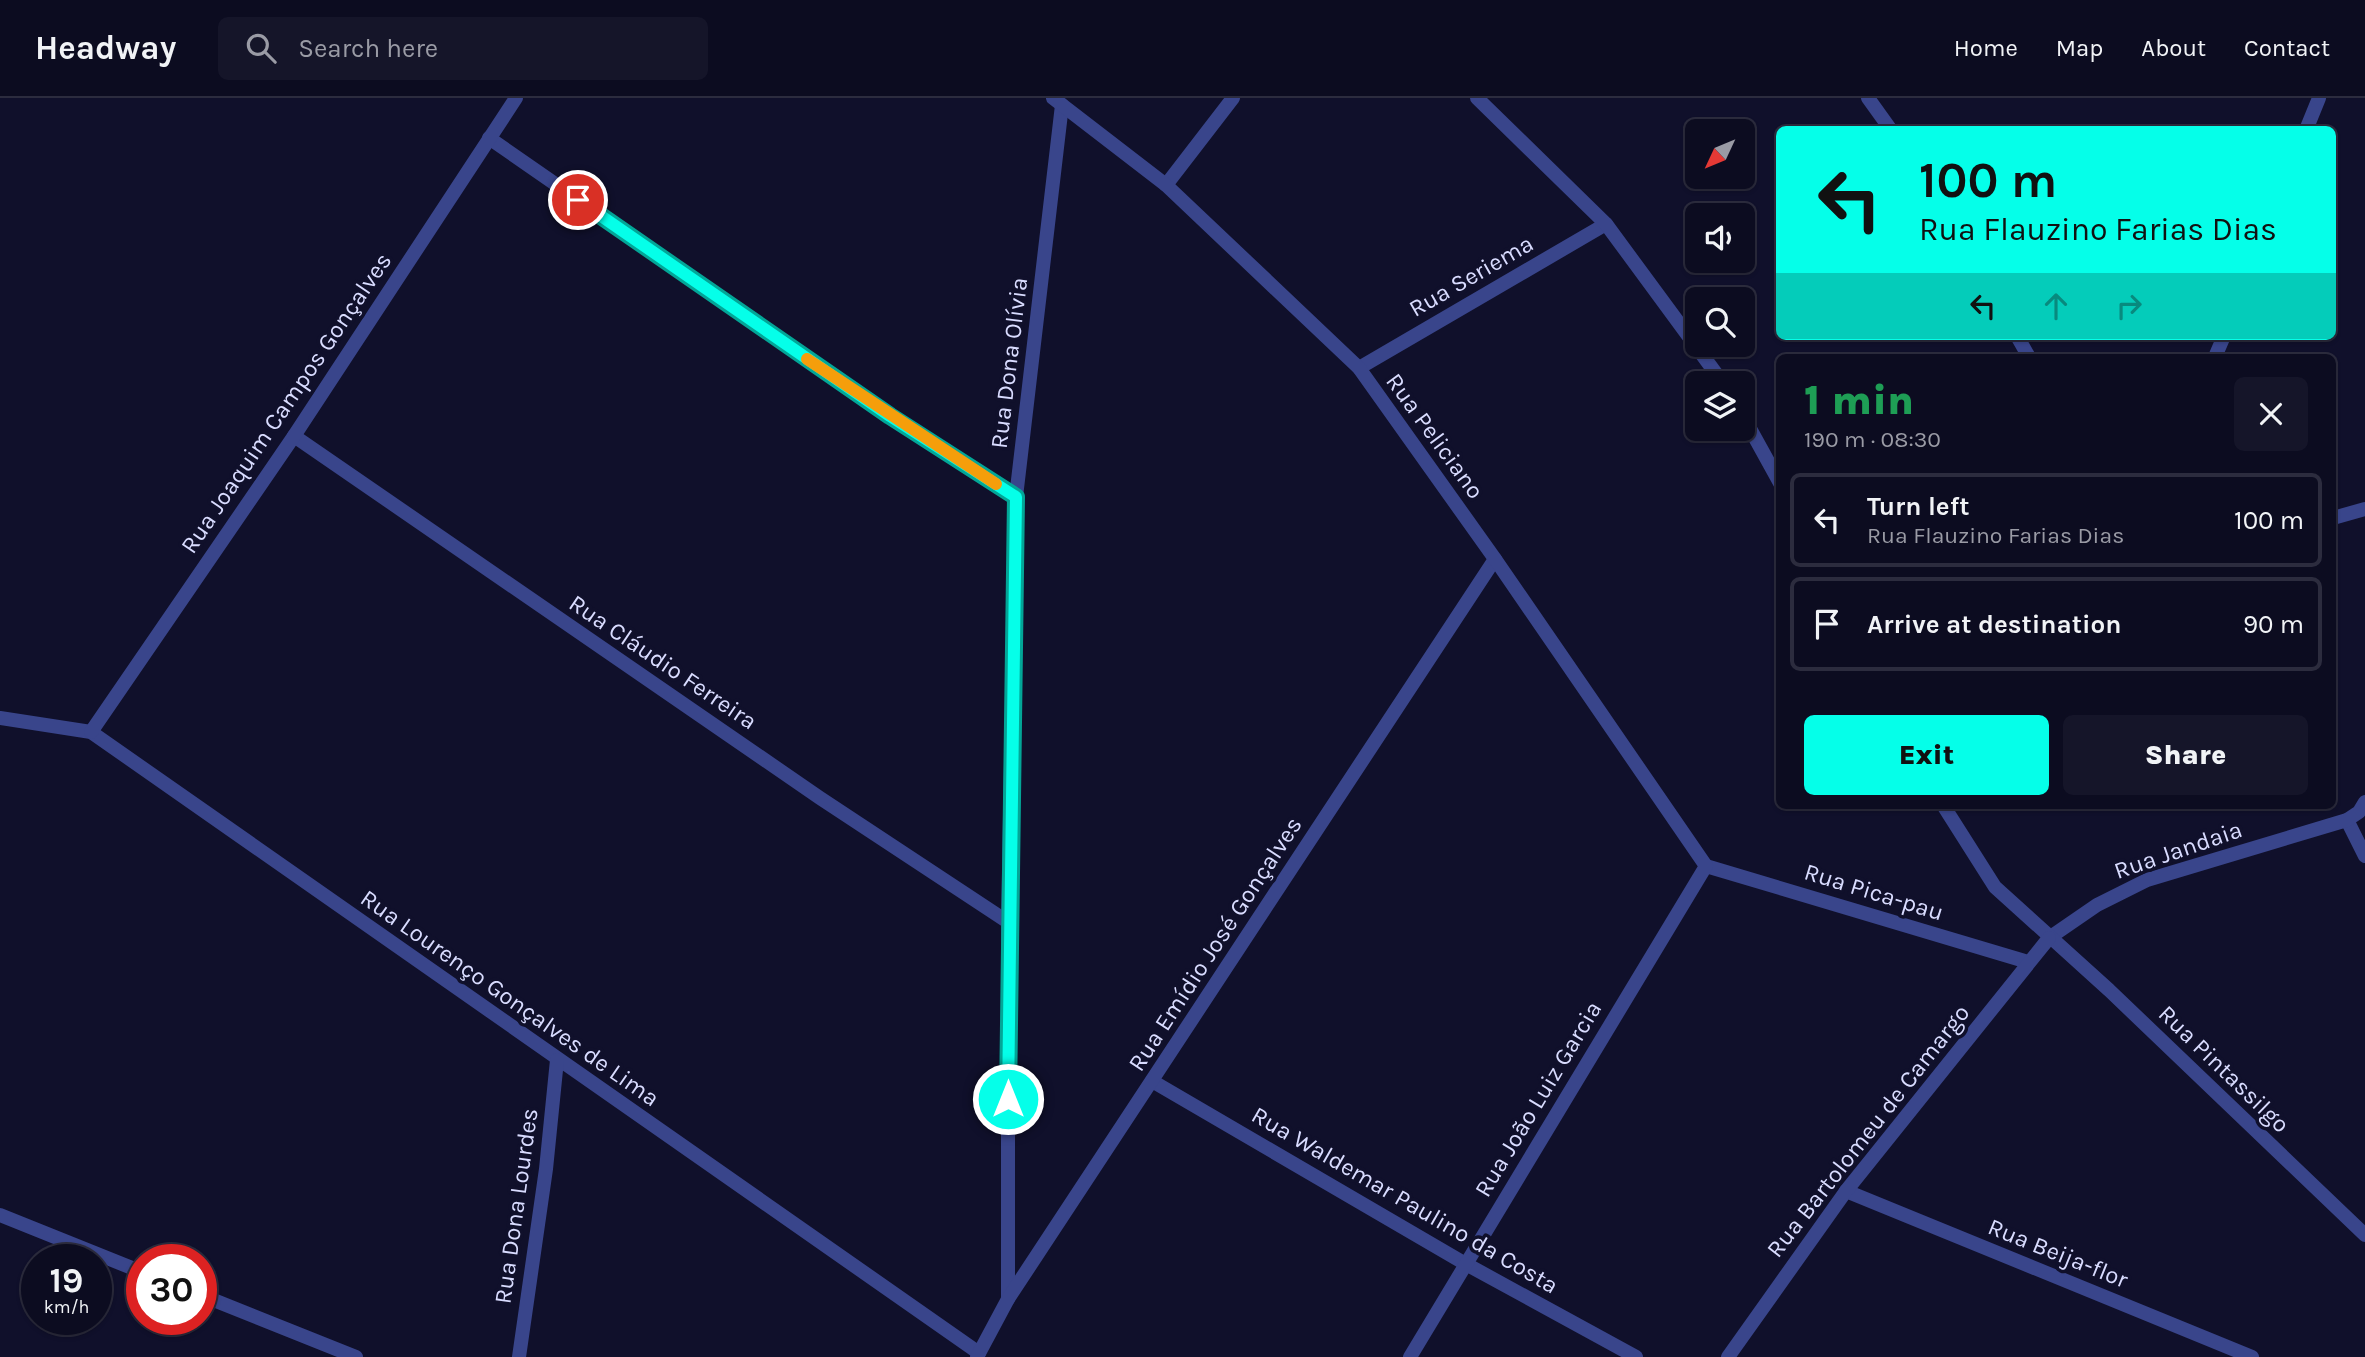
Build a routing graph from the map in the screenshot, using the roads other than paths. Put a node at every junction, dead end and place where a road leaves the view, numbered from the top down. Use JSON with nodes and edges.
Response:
{"nodes":[{"id":1,"x":516,"y":98,"type":"edge"},
{"id":2,"x":1233,"y":98,"type":"edge"},
{"id":3,"x":1477,"y":98,"type":"edge"},
{"id":4,"x":1868,"y":98,"type":"edge"},
{"id":5,"x":2319,"y":98,"type":"edge"},
{"id":6,"x":1058,"y":101,"type":"edge"},
{"id":7,"x":1888,"y":126,"type":"edge"},
{"id":8,"x":2308,"y":126,"type":"edge"},
{"id":9,"x":489,"y":138,"type":"junction"},
{"id":10,"x":1166,"y":185,"type":"junction"},
{"id":11,"x":1606,"y":224,"type":"junction"},
{"id":12,"x":1359,"y":368,"type":"junction"},
{"id":13,"x":1714,"y":371,"type":"edge"},
{"id":14,"x":294,"y":436,"type":"junction"},
{"id":15,"x":1755,"y":438,"type":"edge"},
{"id":16,"x":1776,"y":476,"type":"edge"},
{"id":17,"x":1016,"y":497,"type":"junction"},
{"id":18,"x":2365,"y":509,"type":"edge"},
{"id":19,"x":2336,"y":517,"type":"edge"},
{"id":20,"x":1495,"y":559,"type":"junction"},
{"id":21,"x":0,"y":718,"type":"edge"},
{"id":22,"x":91,"y":732,"type":"junction"},
{"id":23,"x":1946,"y":809,"type":"edge"},
{"id":24,"x":2359,"y":812,"type":"edge"},
{"id":25,"x":2365,"y":856,"type":"edge"},
{"id":26,"x":1706,"y":866,"type":"junction"},
{"id":27,"x":1008,"y":922,"type":"junction"},
{"id":28,"x":2049,"y":937,"type":"junction"},
{"id":29,"x":2028,"y":962,"type":"junction"},
{"id":30,"x":557,"y":1060,"type":"junction"},
{"id":31,"x":1152,"y":1081,"type":"junction"},
{"id":32,"x":1846,"y":1191,"type":"junction"},
{"id":33,"x":0,"y":1215,"type":"edge"},
{"id":34,"x":2365,"y":1235,"type":"edge"},
{"id":35,"x":1464,"y":1263,"type":"junction"},
{"id":36,"x":126,"y":1266,"type":"edge"},
{"id":37,"x":1008,"y":1299,"type":"junction"},
{"id":38,"x":217,"y":1301,"type":"edge"},
{"id":39,"x":978,"y":1355,"type":"edge"},
{"id":40,"x":356,"y":1357,"type":"edge"},
{"id":41,"x":519,"y":1357,"type":"edge"},
{"id":42,"x":1410,"y":1357,"type":"edge"},
{"id":43,"x":1636,"y":1357,"type":"edge"},
{"id":44,"x":1728,"y":1357,"type":"edge"},
{"id":45,"x":2252,"y":1357,"type":"edge"}],
"edges":[{"from":1,"to":9,"type":"street","name":"Rua Joaquim Campos Gonçalves"},
{"from":2,"to":10,"type":"street"},
{"from":3,"to":11,"type":"street"},
{"from":4,"to":7,"type":"street"},
{"from":5,"to":8,"type":"street"},
{"from":6,"to":10,"type":"street","name":"Rua Peliciano"},
{"from":6,"to":17,"type":"street","name":"Rua Dona Olívia"},
{"from":9,"to":14,"type":"street","name":"Rua Joaquim Campos Gonçalves"},
{"from":9,"to":17,"type":"street"},
{"from":10,"to":12,"type":"street","name":"Rua Peliciano"},
{"from":11,"to":12,"type":"street","name":"Rua Seriema"},
{"from":11,"to":13,"type":"street"},
{"from":12,"to":20,"type":"street","name":"Rua Peliciano"},
{"from":14,"to":22,"type":"street","name":"Rua Joaquim Campos Gonçalves"},
{"from":14,"to":27,"type":"street","name":"Rua Cláudio Ferreira"},
{"from":15,"to":16,"type":"street"},
{"from":17,"to":27,"type":"street","name":"Rua Dona Olívia"},
{"from":18,"to":19,"type":"street"},
{"from":20,"to":26,"type":"street","name":"Rua Peliciano"},
{"from":20,"to":31,"type":"street","name":"Rua Emídio José Gonçalves"},
{"from":21,"to":22,"type":"street","name":"Rua Lourenço Gonçalves de Lima"},
{"from":22,"to":30,"type":"street","name":"Rua Lourenço Gonçalves de Lima"},
{"from":23,"to":28,"type":"street","name":"Rua Pintassilgo"},
{"from":24,"to":25,"type":"street"},
{"from":24,"to":28,"type":"street","name":"Rua Jandaia"},
{"from":26,"to":29,"type":"street","name":"Rua Pica-pau"},
{"from":26,"to":35,"type":"street","name":"Rua João Luiz Garcia"},
{"from":27,"to":37,"type":"street","name":"Rua Dona Olívia"},
{"from":28,"to":29,"type":"street","name":"Rua Bartolomeu de Camargo"},
{"from":28,"to":34,"type":"street","name":"Rua Pintassilgo"},
{"from":29,"to":32,"type":"street","name":"Rua Bartolomeu de Camargo"},
{"from":30,"to":39,"type":"street","name":"Rua Lourenço Gonçalves de Lima"},
{"from":30,"to":41,"type":"street","name":"Rua Dona Lourdes"},
{"from":31,"to":35,"type":"street","name":"Rua Waldemar Paulino da Costa"},
{"from":31,"to":37,"type":"street","name":"Rua Emídio José Gonçalves"},
{"from":32,"to":44,"type":"street","name":"Rua Bartolomeu de Camargo"},
{"from":32,"to":45,"type":"street","name":"Rua Beija-flor"},
{"from":33,"to":36,"type":"street"},
{"from":35,"to":42,"type":"street","name":"Rua João Luiz Garcia"},
{"from":35,"to":43,"type":"street","name":"Rua Waldemar Paulino da Costa"},
{"from":37,"to":39,"type":"street","name":"Rua Emídio José Gonçalves"},
{"from":38,"to":40,"type":"street"}]}
